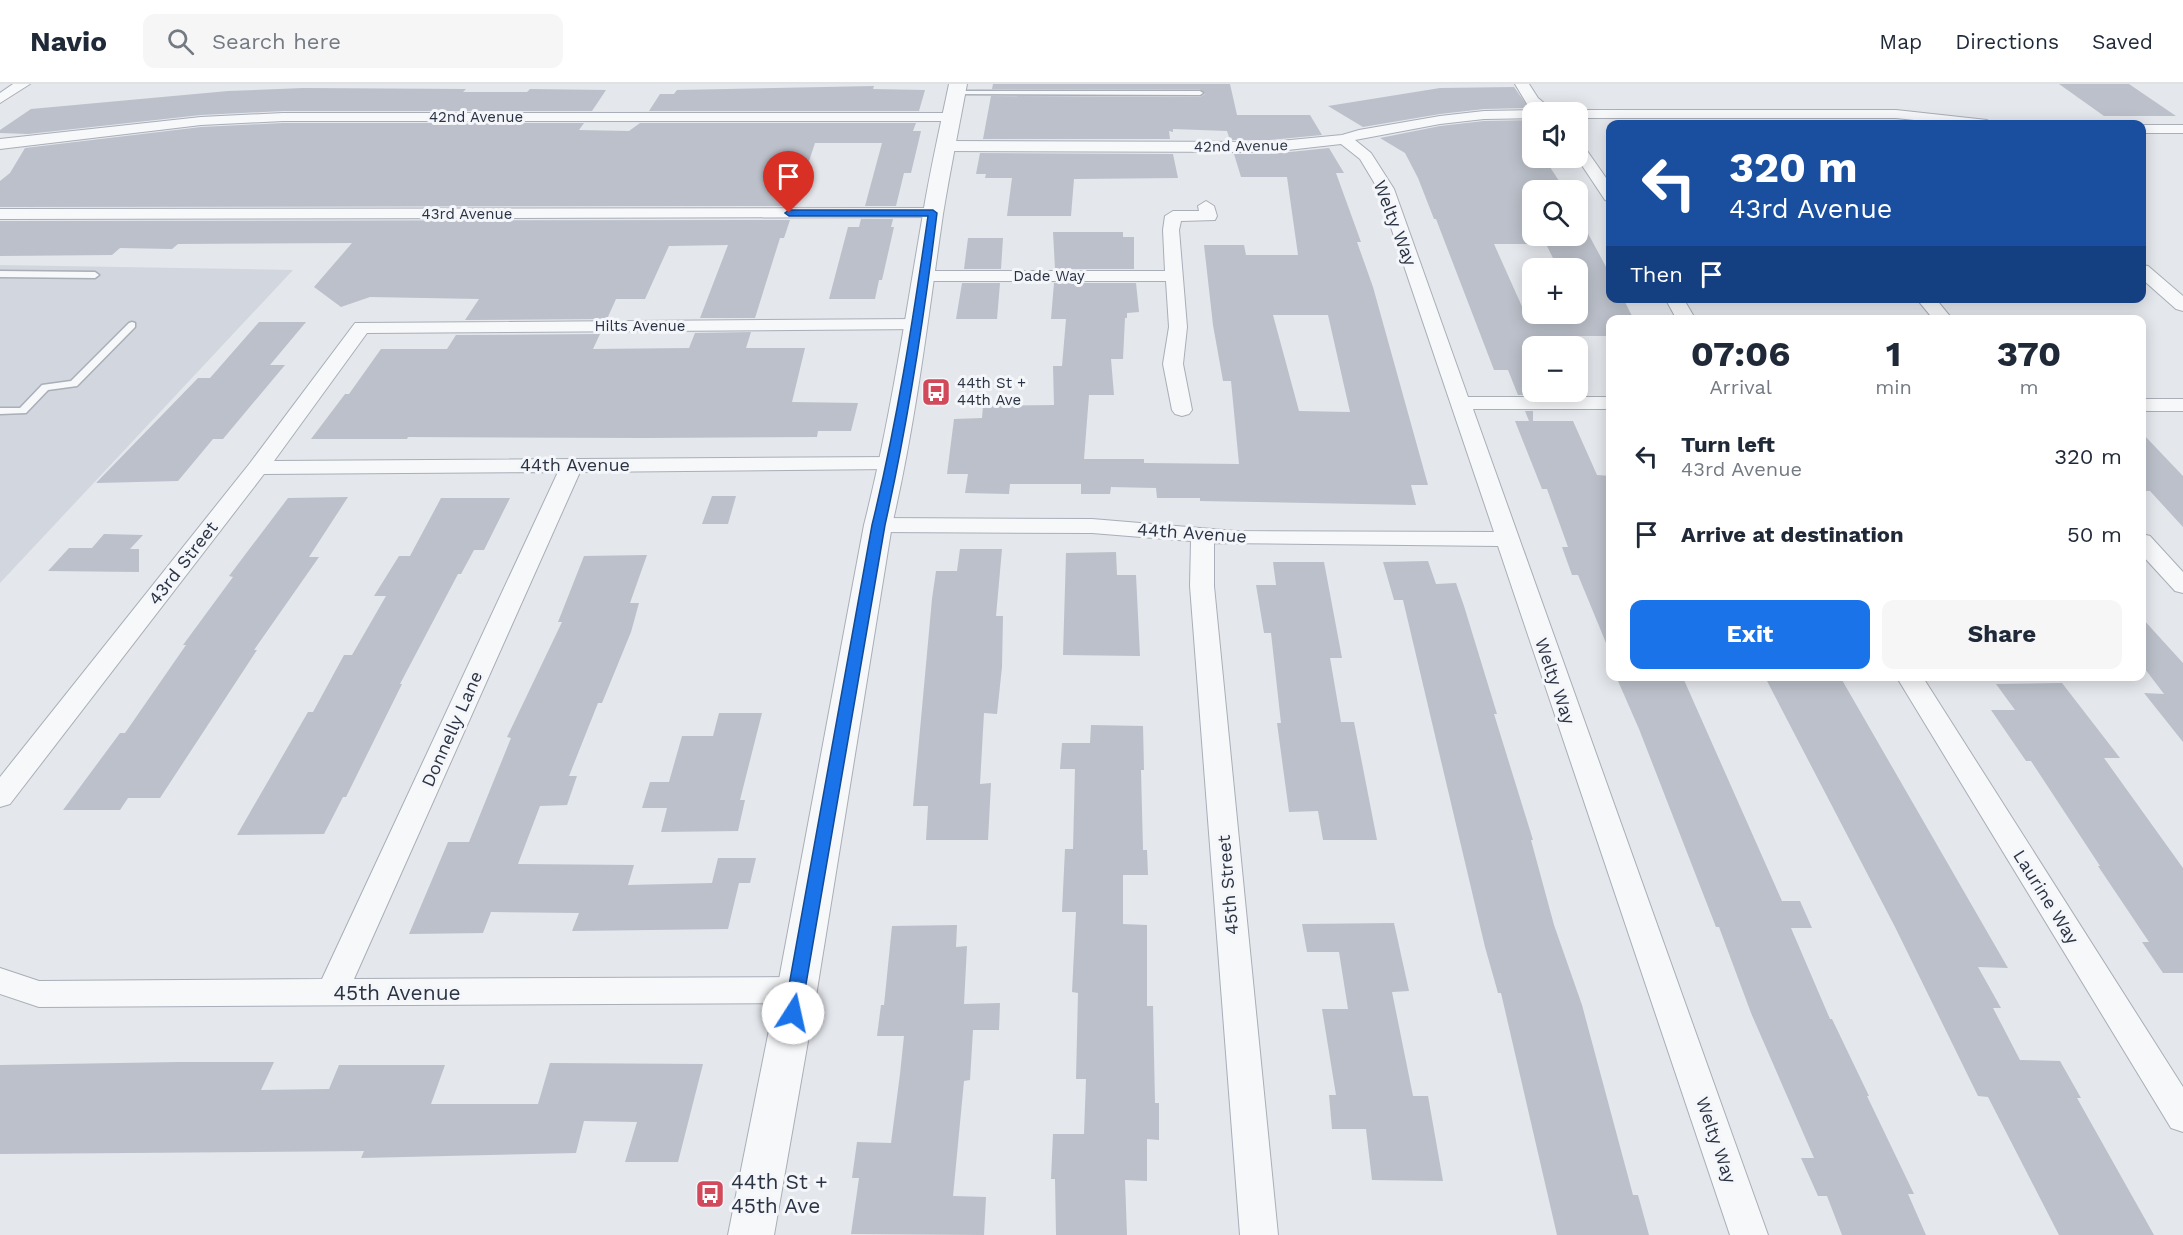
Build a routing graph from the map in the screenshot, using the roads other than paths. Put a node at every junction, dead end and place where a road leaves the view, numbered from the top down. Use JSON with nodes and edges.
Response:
{"nodes":[{"id":1,"x":23,"y":84,"type":"edge"},
{"id":2,"x":1522,"y":84,"type":"edge"},
{"id":3,"x":1200,"y":93,"type":"dead end"},
{"id":4,"x":0,"y":99,"type":"edge"},
{"id":5,"x":1533,"y":102,"type":"edge"},
{"id":6,"x":954,"y":110,"type":"edge"},
{"id":7,"x":1761,"y":112,"type":"junction"},
{"id":8,"x":1522,"y":114,"type":"edge"},
{"id":9,"x":1588,"y":114,"type":"edge"},
{"id":10,"x":1768,"y":120,"type":"edge"},
{"id":11,"x":1951,"y":120,"type":"edge"},
{"id":12,"x":2146,"y":129,"type":"edge"},
{"id":13,"x":2183,"y":129,"type":"edge"},
{"id":14,"x":1344,"y":139,"type":"junction"},
{"id":15,"x":0,"y":144,"type":"edge"},
{"id":16,"x":1588,"y":163,"type":"edge"},
{"id":17,"x":1606,"y":190,"type":"edge"},
{"id":18,"x":1206,"y":206,"type":"dead end"},
{"id":19,"x":933,"y":213,"type":"junction"},
{"id":20,"x":0,"y":214,"type":"edge"},
{"id":21,"x":2146,"y":273,"type":"edge"},
{"id":22,"x":0,"y":274,"type":"edge"},
{"id":23,"x":95,"y":275,"type":"dead end"},
{"id":24,"x":925,"y":276,"type":"junction"},
{"id":25,"x":1173,"y":276,"type":"junction"},
{"id":26,"x":1929,"y":303,"type":"edge"},
{"id":27,"x":2183,"y":305,"type":"edge"},
{"id":28,"x":1940,"y":315,"type":"edge"},
{"id":29,"x":132,"y":325,"type":"dead end"},
{"id":30,"x":918,"y":325,"type":"junction"},
{"id":31,"x":362,"y":327,"type":"joint"},
{"id":32,"x":1460,"y":403,"type":"junction"},
{"id":33,"x":1606,"y":403,"type":"edge"},
{"id":34,"x":2146,"y":405,"type":"edge"},
{"id":35,"x":2183,"y":405,"type":"edge"},
{"id":36,"x":1182,"y":410,"type":"dead end"},
{"id":37,"x":0,"y":411,"type":"edge"},
{"id":38,"x":893,"y":463,"type":"junction"},
{"id":39,"x":572,"y":465,"type":"junction"},
{"id":40,"x":258,"y":468,"type":"junction"},
{"id":41,"x":878,"y":525,"type":"junction"},
{"id":42,"x":1203,"y":535,"type":"junction"},
{"id":43,"x":1506,"y":538,"type":"junction"},
{"id":44,"x":2146,"y":545,"type":"edge"},
{"id":45,"x":2183,"y":586,"type":"edge"},
{"id":46,"x":1912,"y":681,"type":"edge"},
{"id":47,"x":0,"y":797,"type":"edge"},
{"id":48,"x":0,"y":981,"type":"edge"},
{"id":49,"x":797,"y":990,"type":"junction"},
{"id":50,"x":332,"y":993,"type":"junction"},
{"id":51,"x":2183,"y":1117,"type":"edge"},
{"id":52,"x":751,"y":1235,"type":"edge"},
{"id":53,"x":1259,"y":1235,"type":"edge"},
{"id":54,"x":1749,"y":1235,"type":"edge"}],
"edges":[{"from":1,"to":4,"type":"street"},
{"from":2,"to":5,"type":"street"},
{"from":3,"to":6,"type":"lane"},
{"from":6,"to":14,"type":"street","name":"42nd Avenue"},
{"from":6,"to":15,"type":"street","name":"42nd Avenue"},
{"from":6,"to":19,"type":"street"},
{"from":7,"to":9,"type":"street"},
{"from":7,"to":10,"type":"street"},
{"from":7,"to":11,"type":"street"},
{"from":8,"to":14,"type":"street","name":"42nd Avenue"},
{"from":12,"to":13,"type":"street"},
{"from":14,"to":32,"type":"street","name":"Welty Way"},
{"from":16,"to":17,"type":"street"},
{"from":18,"to":25,"type":"street"},
{"from":19,"to":20,"type":"street","name":"43rd Avenue"},
{"from":19,"to":24,"type":"street"},
{"from":21,"to":27,"type":"street"},
{"from":22,"to":23,"type":"lane"},
{"from":24,"to":25,"type":"street","name":"Dade Way"},
{"from":24,"to":30,"type":"street"},
{"from":25,"to":36,"type":"street"},
{"from":26,"to":28,"type":"street"},
{"from":29,"to":37,"type":"lane"},
{"from":30,"to":31,"type":"street","name":"Hilts Avenue"},
{"from":30,"to":38,"type":"street"},
{"from":31,"to":40,"type":"street","name":"43rd Street"},
{"from":32,"to":33,"type":"street"},
{"from":32,"to":43,"type":"street","name":"Welty Way"},
{"from":34,"to":35,"type":"street"},
{"from":38,"to":39,"type":"street","name":"44th Avenue"},
{"from":38,"to":41,"type":"street"},
{"from":39,"to":40,"type":"street","name":"44th Avenue"},
{"from":39,"to":50,"type":"street","name":"Donnelly Lane"},
{"from":40,"to":47,"type":"street","name":"43rd Street"},
{"from":41,"to":42,"type":"street","name":"44th Avenue"},
{"from":41,"to":49,"type":"street"},
{"from":42,"to":43,"type":"street","name":"44th Avenue"},
{"from":42,"to":53,"type":"street","name":"45th Street"},
{"from":43,"to":54,"type":"street","name":"Welty Way"},
{"from":44,"to":45,"type":"street"},
{"from":46,"to":51,"type":"street","name":"Laurine Way"},
{"from":48,"to":50,"type":"street","name":"45th Avenue"},
{"from":49,"to":50,"type":"street","name":"45th Avenue"},
{"from":49,"to":52,"type":"street"}]}
